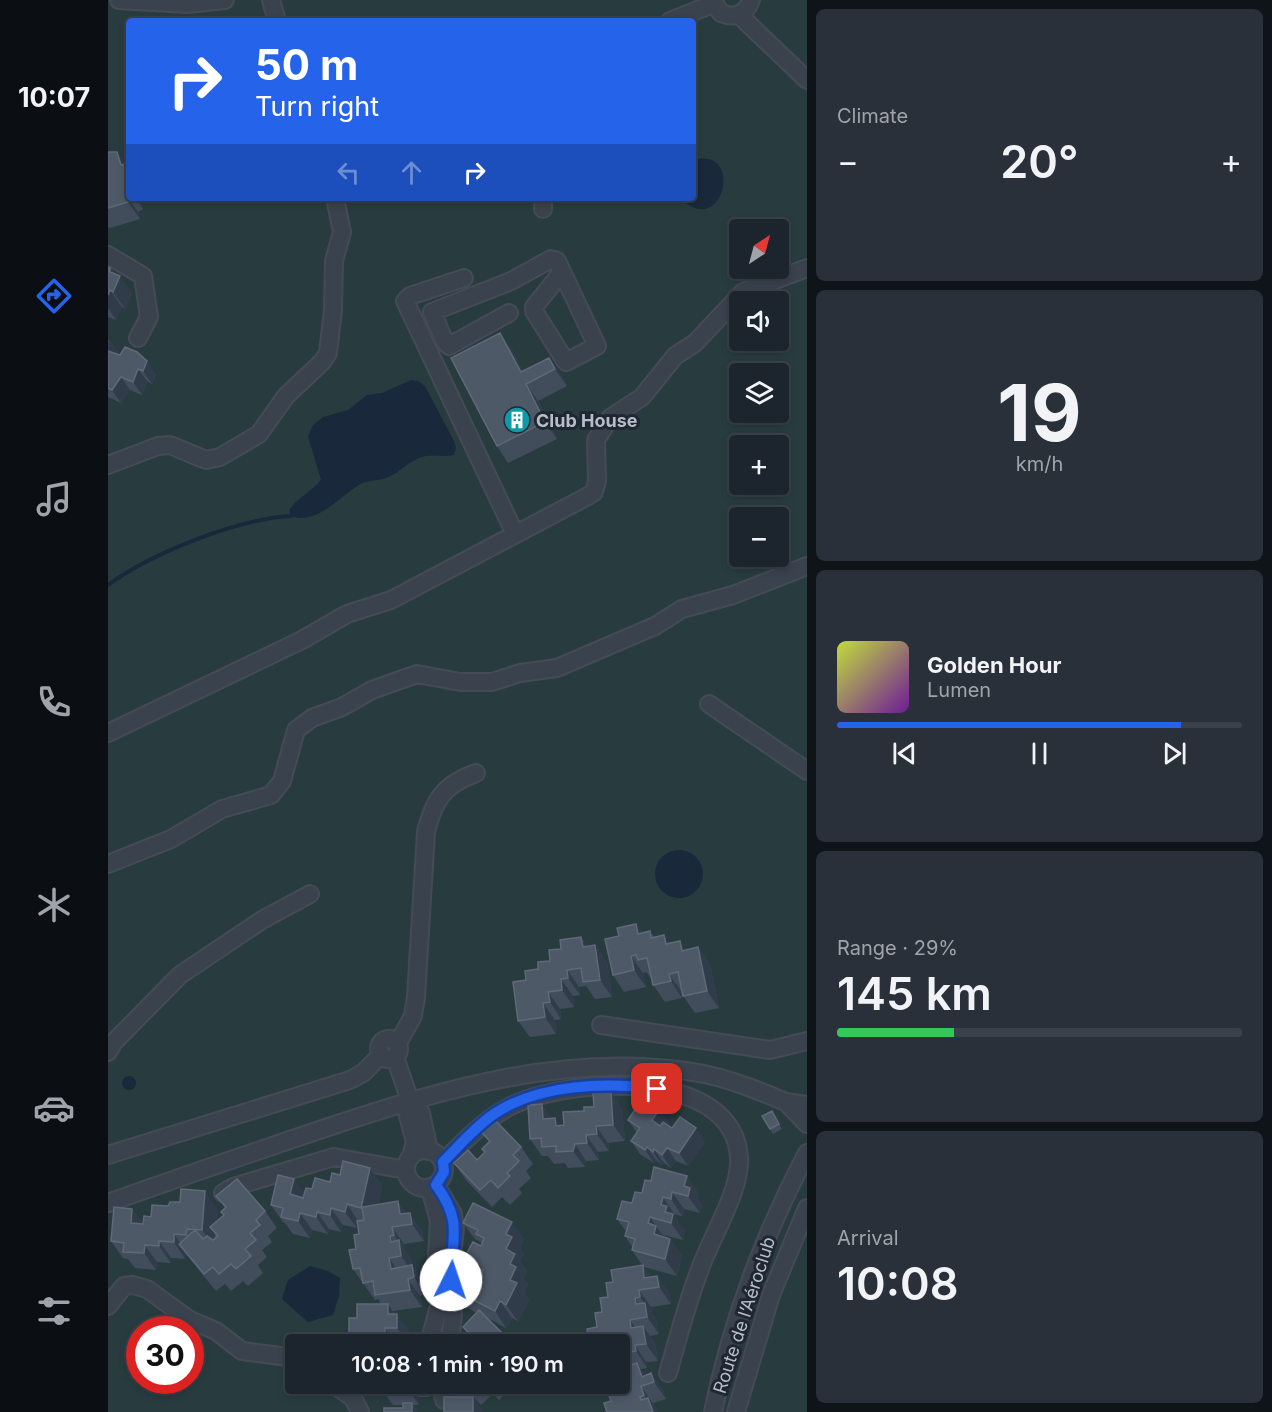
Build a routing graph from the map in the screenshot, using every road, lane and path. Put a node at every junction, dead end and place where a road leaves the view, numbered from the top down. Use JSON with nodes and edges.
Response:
{"nodes":[{"id":1,"x":119,"y":0,"type":"edge"},
{"id":2,"x":225,"y":0,"type":"edge"},
{"id":3,"x":271,"y":0,"type":"edge"},
{"id":4,"x":750,"y":0,"type":"edge"},
{"id":5,"x":713,"y":2,"type":"edge"},
{"id":6,"x":739,"y":15,"type":"junction"},
{"id":7,"x":276,"y":18,"type":"edge"},
{"id":8,"x":677,"y":18,"type":"edge"},
{"id":9,"x":807,"y":80,"type":"edge"},
{"id":10,"x":336,"y":201,"type":"edge"},
{"id":11,"x":108,"y":255,"type":"edge"},
{"id":12,"x":807,"y":268,"type":"edge"},
{"id":13,"x":562,"y":272,"type":"junction"},
{"id":14,"x":464,"y":278,"type":"dead end"},
{"id":15,"x":509,"y":313,"type":"dead end"},
{"id":16,"x":138,"y":338,"type":"dead end"},
{"id":17,"x":108,"y":465,"type":"edge"},
{"id":18,"x":515,"y":534,"type":"junction"},
{"id":19,"x":807,"y":566,"type":"edge"},
{"id":20,"x":709,"y":704,"type":"dead end"},
{"id":21,"x":108,"y":733,"type":"edge"},
{"id":22,"x":807,"y":771,"type":"edge"},
{"id":23,"x":476,"y":773,"type":"dead end"},
{"id":24,"x":108,"y":864,"type":"edge"},
{"id":25,"x":310,"y":894,"type":"dead end"},
{"id":26,"x":601,"y":1025,"type":"dead end"},
{"id":27,"x":807,"y":1041,"type":"edge"},
{"id":28,"x":108,"y":1052,"type":"edge"},
{"id":29,"x":391,"y":1052,"type":"junction"},
{"id":30,"x":410,"y":1101,"type":"junction"},
{"id":31,"x":786,"y":1102,"type":"junction"},
{"id":32,"x":807,"y":1105,"type":"edge"},
{"id":33,"x":807,"y":1124,"type":"edge"},
{"id":34,"x":111,"y":1149,"type":"edge"},
{"id":35,"x":429,"y":1150,"type":"junction"},
{"id":36,"x":807,"y":1153,"type":"edge"},
{"id":37,"x":443,"y":1162,"type":"junction"},
{"id":38,"x":409,"y":1164,"type":"junction"},
{"id":39,"x":433,"y":1186,"type":"junction"},
{"id":40,"x":219,"y":1195,"type":"edge"},
{"id":41,"x":108,"y":1203,"type":"edge"},
{"id":42,"x":807,"y":1208,"type":"edge"},
{"id":43,"x":108,"y":1306,"type":"edge"},
{"id":44,"x":432,"y":1334,"type":"edge"},
{"id":45,"x":451,"y":1334,"type":"edge"},
{"id":46,"x":285,"y":1357,"type":"edge"},
{"id":47,"x":668,"y":1373,"type":"dead end"},
{"id":48,"x":347,"y":1394,"type":"edge"},
{"id":49,"x":443,"y":1394,"type":"edge"},
{"id":50,"x":444,"y":1400,"type":"edge"},
{"id":51,"x":360,"y":1412,"type":"edge"},
{"id":52,"x":713,"y":1412,"type":"edge"},
{"id":53,"x":736,"y":1412,"type":"edge"}],
"edges":[{"from":1,"to":2,"type":"street"},
{"from":3,"to":7,"type":"street"},
{"from":4,"to":6,"type":"street"},
{"from":5,"to":6,"type":"street"},
{"from":5,"to":8,"type":"street"},
{"from":6,"to":9,"type":"street"},
{"from":10,"to":17,"type":"street"},
{"from":11,"to":16,"type":"street"},
{"from":12,"to":18,"type":"street"},
{"from":13,"to":13,"type":"street"},
{"from":13,"to":15,"type":"street"},
{"from":14,"to":18,"type":"street"},
{"from":18,"to":21,"type":"street"},
{"from":19,"to":24,"type":"street"},
{"from":20,"to":22,"type":"street"},
{"from":23,"to":29,"type":"street"},
{"from":25,"to":28,"type":"street"},
{"from":26,"to":27,"type":"street"},
{"from":29,"to":30,"type":"street"},
{"from":29,"to":34,"type":"street"},
{"from":30,"to":31,"type":"street"},
{"from":30,"to":35,"type":"street"},
{"from":30,"to":38,"type":"street"},
{"from":30,"to":41,"type":"street"},
{"from":31,"to":32,"type":"street"},
{"from":31,"to":33,"type":"street"},
{"from":35,"to":37,"type":"street"},
{"from":35,"to":38,"type":"street"},
{"from":36,"to":52,"type":"street","name":"Route de l’Aéroclub"},
{"from":37,"to":39,"type":"street"},
{"from":37,"to":47,"type":"street"},
{"from":38,"to":39,"type":"street"},
{"from":38,"to":40,"type":"street"},
{"from":39,"to":44,"type":"street"},
{"from":39,"to":45,"type":"street"},
{"from":42,"to":53,"type":"street","name":"Route de l’Aéroclub"},
{"from":43,"to":46,"type":"street"},
{"from":48,"to":51,"type":"street"},
{"from":49,"to":50,"type":"street"}]}
